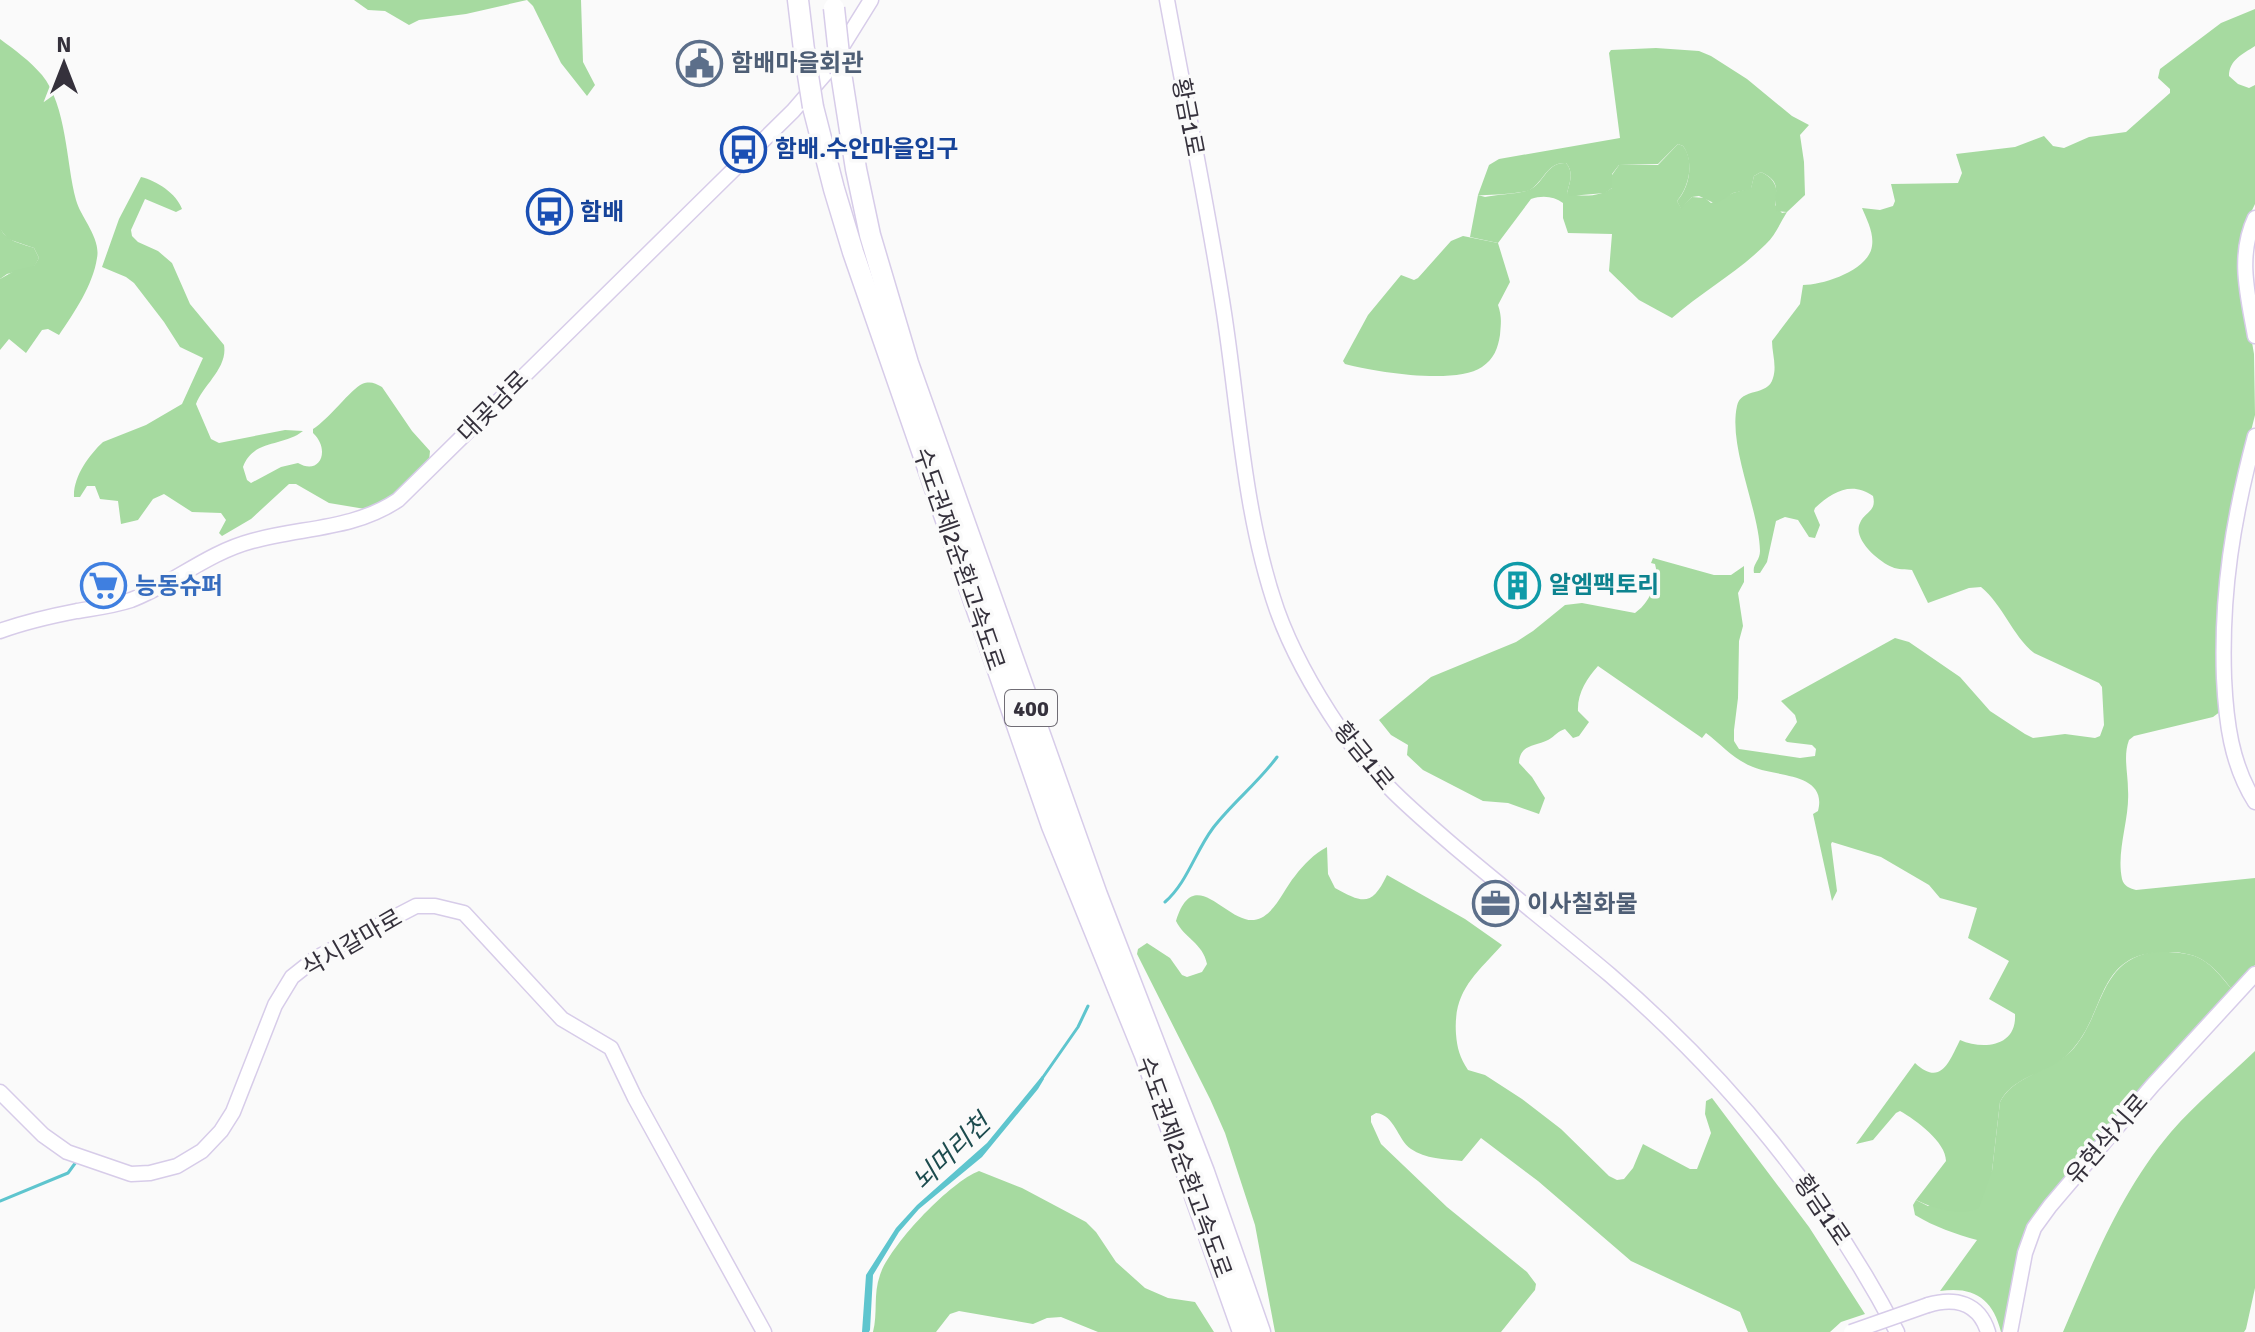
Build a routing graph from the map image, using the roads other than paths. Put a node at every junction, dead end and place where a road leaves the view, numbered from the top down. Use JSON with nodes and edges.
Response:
{"nodes":[{"id":1,"x":798,"y":0,"type":"edge"},
{"id":2,"x":871,"y":0,"type":"edge"},
{"id":3,"x":1167,"y":0,"type":"edge"},
{"id":4,"x":834,"y":4,"type":"edge"},
{"id":5,"x":2255,"y":218,"type":"edge"},
{"id":6,"x":2255,"y":336,"type":"edge"},
{"id":7,"x":2255,"y":436,"type":"edge"},
{"id":8,"x":0,"y":631,"type":"edge"},
{"id":9,"x":2255,"y":802,"type":"edge"},
{"id":10,"x":2255,"y":974,"type":"edge"},
{"id":11,"x":0,"y":1092,"type":"edge"},
{"id":12,"x":764,"y":1332,"type":"edge"},
{"id":13,"x":1243,"y":1332,"type":"edge"},
{"id":14,"x":1260,"y":1332,"type":"edge"},
{"id":15,"x":1851,"y":1332,"type":"edge"},
{"id":16,"x":1897,"y":1332,"type":"edge"},
{"id":17,"x":1988,"y":1332,"type":"edge"},
{"id":18,"x":2010,"y":1332,"type":"edge"}],
"edges":[{"from":1,"to":13,"type":"highway","name":"수도권제2순환고속도로","number":"400","bridge":true},
{"from":2,"to":8,"type":"street","name":"대곶남로"},
{"from":3,"to":16,"type":"street","name":"황금1로"},
{"from":4,"to":14,"type":"highway","name":"수도권제2순환고속도로","number":"400","bridge":true},
{"from":5,"to":6,"type":"street"},
{"from":7,"to":9,"type":"street"},
{"from":10,"to":18,"type":"street","name":"유현삭시로"},
{"from":11,"to":12,"type":"street","name":"삭시갈마로"},
{"from":15,"to":17,"type":"street","bridge":true}]}
